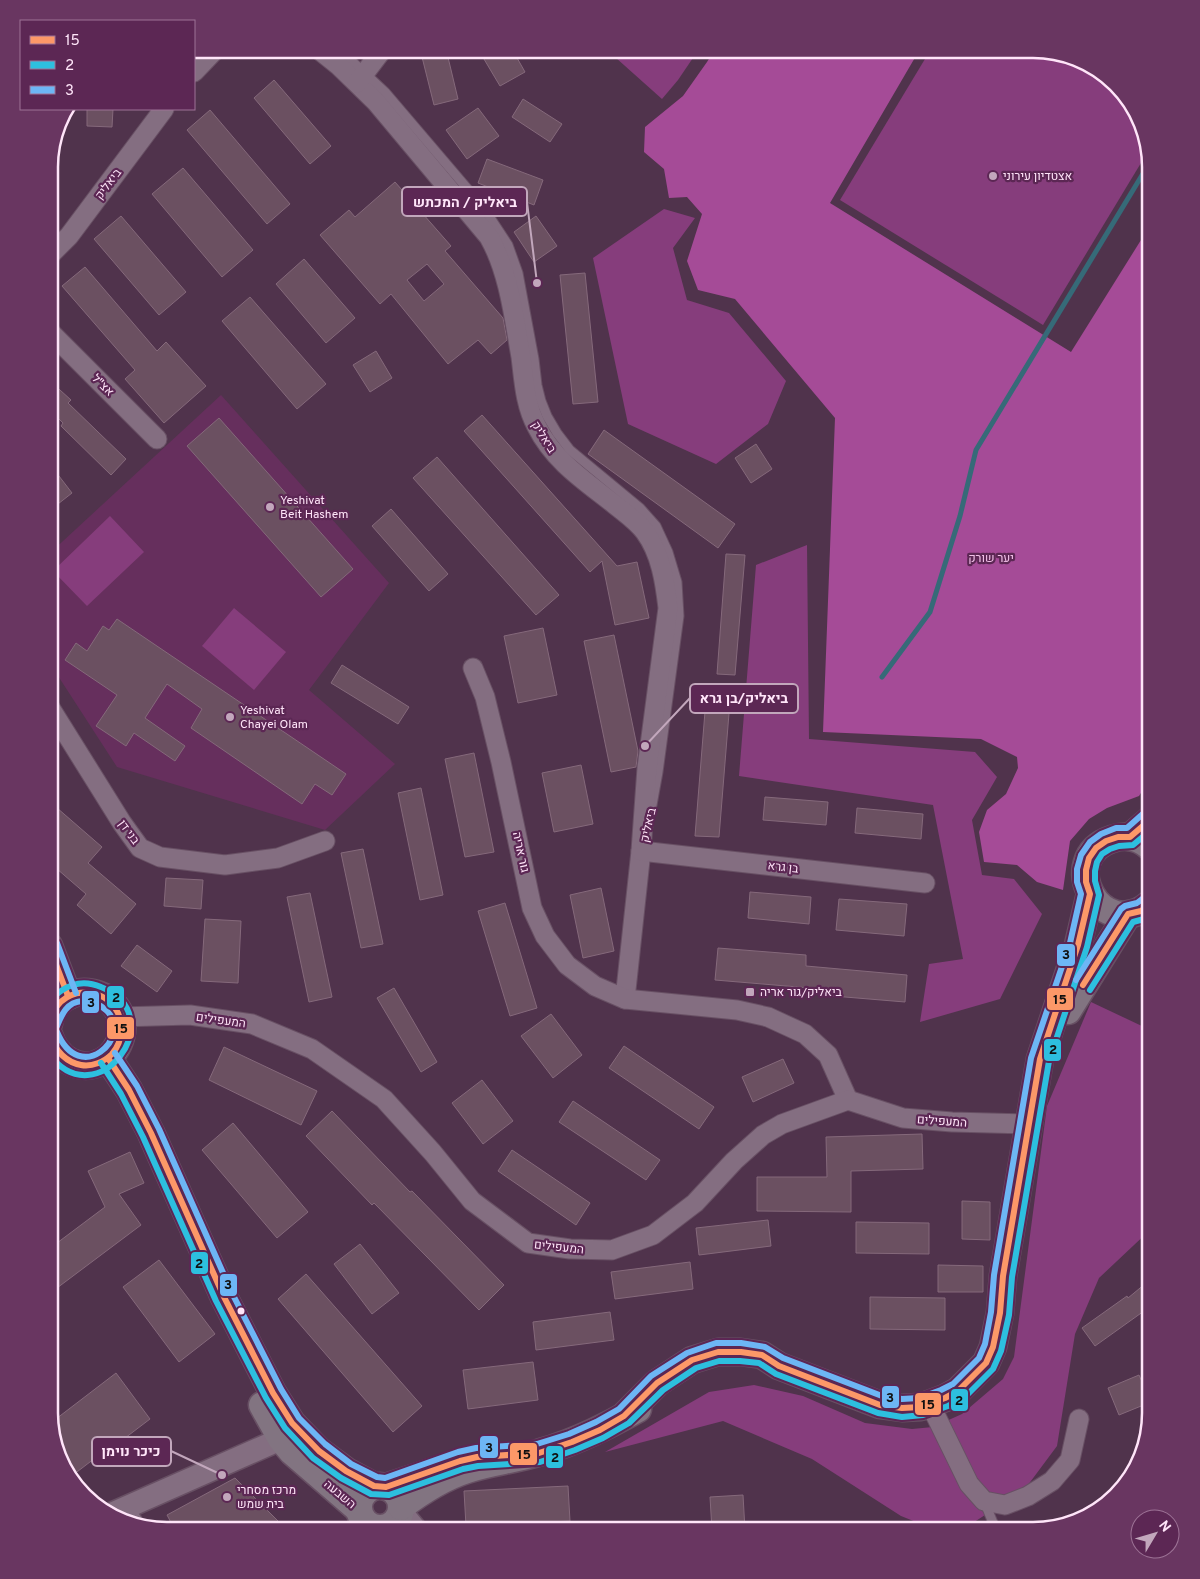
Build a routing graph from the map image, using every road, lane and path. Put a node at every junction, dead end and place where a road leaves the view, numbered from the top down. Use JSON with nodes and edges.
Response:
{"nodes":[{"id":1,"x":207,"y":58,"type":"edge"},
{"id":2,"x":329,"y":58,"type":"edge"},
{"id":3,"x":346,"y":58,"type":"edge"},
{"id":4,"x":376,"y":58,"type":"edge"},
{"id":5,"x":195,"y":71,"type":"edge"},
{"id":6,"x":361,"y":78,"type":"junction"},
{"id":7,"x":163,"y":110,"type":"edge"},
{"id":8,"x":58,"y":247,"type":"edge"},
{"id":9,"x":58,"y":340,"type":"edge"},
{"id":10,"x":157,"y":439,"type":"dead end"},
{"id":11,"x":473,"y":668,"type":"dead end"},
{"id":12,"x":58,"y":720,"type":"edge"},
{"id":13,"x":325,"y":841,"type":"dead end"},
{"id":14,"x":1140,"y":842,"type":"edge"},
{"id":15,"x":641,"y":851,"type":"junction"},
{"id":16,"x":925,"y":883,"type":"dead end"},
{"id":17,"x":1090,"y":894,"type":"junction"},
{"id":18,"x":1142,"y":910,"type":"edge"},
{"id":19,"x":1142,"y":911,"type":"edge"},
{"id":20,"x":58,"y":970,"type":"edge"},
{"id":21,"x":68,"y":996,"type":"junction"},
{"id":22,"x":625,"y":999,"type":"junction"},
{"id":23,"x":58,"y":1003,"type":"edge"},
{"id":24,"x":120,"y":1017,"type":"junction"},
{"id":25,"x":58,"y":1053,"type":"edge"},
{"id":26,"x":108,"y":1058,"type":"junction"},
{"id":27,"x":1040,"y":1059,"type":"junction"},
{"id":28,"x":848,"y":1100,"type":"junction"},
{"id":29,"x":1028,"y":1124,"type":"junction"},
{"id":30,"x":224,"y":1297,"type":"junction"},
{"id":31,"x":930,"y":1404,"type":"junction"},
{"id":32,"x":1079,"y":1419,"type":"dead end"},
{"id":33,"x":281,"y":1439,"type":"junction"},
{"id":34,"x":984,"y":1501,"type":"junction"},
{"id":35,"x":396,"y":1504,"type":"edge"},
{"id":36,"x":125,"y":1513,"type":"edge"},
{"id":37,"x":370,"y":1522,"type":"edge"},
{"id":38,"x":372,"y":1522,"type":"edge"},
{"id":39,"x":395,"y":1522,"type":"edge"},
{"id":40,"x":993,"y":1522,"type":"edge"}],
"edges":[{"from":1,"to":5,"type":"street"},
{"from":2,"to":6,"type":"street","name":"ביאליק"},
{"from":3,"to":6,"type":"lane","name":"ביאליק"},
{"from":4,"to":6,"type":"street"},
{"from":6,"to":15,"type":"street","name":"ביאליק"},
{"from":7,"to":8,"type":"street","name":"ביאליק"},
{"from":9,"to":10,"type":"street","name":"אצ\"ל"},
{"from":11,"to":22,"type":"street","name":"גור אריה"},
{"from":12,"to":13,"type":"street","name":"בני דן"},
{"from":14,"to":17,"type":"main road"},
{"from":15,"to":16,"type":"street","name":"בן גרא"},
{"from":15,"to":22,"type":"street","name":"ביאליק"},
{"from":17,"to":18,"type":"main road"},
{"from":17,"to":27,"type":"main road"},
{"from":19,"to":27,"type":"main road"},
{"from":20,"to":21,"type":"main road"},
{"from":21,"to":23,"type":"main road"},
{"from":21,"to":24,"type":"main road"},
{"from":22,"to":28,"type":"street"},
{"from":24,"to":26,"type":"main road"},
{"from":24,"to":28,"type":"street","name":"המעפילים"},
{"from":25,"to":26,"type":"main road"},
{"from":26,"to":30,"type":"main road","name":"השבעה"},
{"from":27,"to":29,"type":"main road"},
{"from":28,"to":29,"type":"street","name":"המעפילים"},
{"from":29,"to":31,"type":"main road"},
{"from":30,"to":33,"type":"main road","name":"השבעה"},
{"from":30,"to":35,"type":"main road","name":"השבעה"},
{"from":31,"to":34,"type":"street"},
{"from":31,"to":35,"type":"main road"},
{"from":32,"to":34,"type":"street"},
{"from":33,"to":36,"type":"street"},
{"from":33,"to":37,"type":"main road","name":"השבעה"},
{"from":34,"to":40,"type":"lane"},
{"from":35,"to":38,"type":"main road"},
{"from":35,"to":39,"type":"main road"}]}
